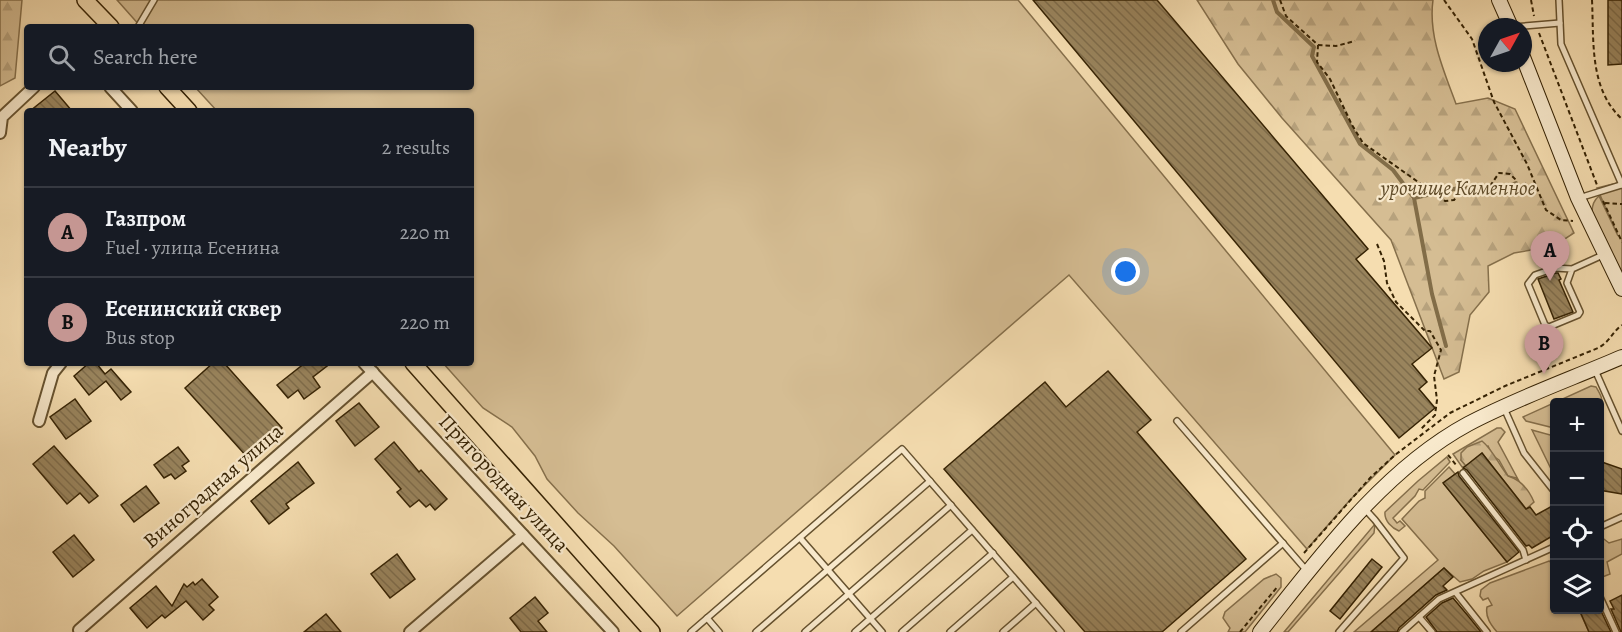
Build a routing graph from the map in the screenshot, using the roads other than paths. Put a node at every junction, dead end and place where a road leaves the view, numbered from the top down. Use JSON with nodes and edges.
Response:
{"nodes":[{"id":1,"x":154,"y":0,"type":"edge"},
{"id":2,"x":1499,"y":0,"type":"edge"},
{"id":3,"x":1505,"y":0,"type":"edge"},
{"id":4,"x":1559,"y":0,"type":"edge"},
{"id":5,"x":90,"y":5,"type":"edge"},
{"id":6,"x":1507,"y":18,"type":"edge"},
{"id":7,"x":1509,"y":18,"type":"edge"},
{"id":8,"x":1560,"y":23,"type":"junction"},
{"id":9,"x":108,"y":24,"type":"edge"},
{"id":10,"x":140,"y":24,"type":"edge"},
{"id":11,"x":1532,"y":25,"type":"edge"},
{"id":12,"x":1529,"y":72,"type":"edge"},
{"id":13,"x":31,"y":90,"type":"edge"},
{"id":14,"x":113,"y":90,"type":"edge"},
{"id":15,"x":170,"y":90,"type":"edge"},
{"id":16,"x":129,"y":108,"type":"edge"},
{"id":17,"x":186,"y":108,"type":"edge"},
{"id":18,"x":0,"y":133,"type":"edge"},
{"id":19,"x":1621,"y":185,"type":"edge"},
{"id":20,"x":1578,"y":198,"type":"junction"},
{"id":21,"x":1605,"y":254,"type":"junction"},
{"id":22,"x":1572,"y":269,"type":"junction"},
{"id":23,"x":1622,"y":289,"type":"edge"},
{"id":24,"x":1622,"y":357,"type":"edge"},
{"id":25,"x":59,"y":366,"type":"edge"},
{"id":26,"x":367,"y":366,"type":"edge"},
{"id":27,"x":417,"y":366,"type":"edge"},
{"id":28,"x":1594,"y":369,"type":"junction"},
{"id":29,"x":373,"y":372,"type":"junction"},
{"id":30,"x":1504,"y":408,"type":"junction"},
{"id":31,"x":39,"y":421,"type":"dead end"},
{"id":32,"x":1177,"y":421,"type":"dead end"},
{"id":33,"x":1622,"y":431,"type":"edge"},
{"id":34,"x":1463,"y":473,"type":"dead end"},
{"id":35,"x":930,"y":481,"type":"junction"},
{"id":36,"x":1550,"y":486,"type":"edge"},
{"id":37,"x":951,"y":505,"type":"junction"},
{"id":38,"x":1363,"y":508,"type":"junction"},
{"id":39,"x":1622,"y":517,"type":"edge"},
{"id":40,"x":1604,"y":525,"type":"edge"},
{"id":41,"x":972,"y":530,"type":"junction"},
{"id":42,"x":524,"y":535,"type":"junction"},
{"id":43,"x":800,"y":538,"type":"junction"},
{"id":44,"x":1283,"y":543,"type":"junction"},
{"id":45,"x":1550,"y":549,"type":"edge"},
{"id":46,"x":993,"y":553,"type":"junction"},
{"id":47,"x":1526,"y":560,"type":"junction"},
{"id":48,"x":828,"y":569,"type":"junction"},
{"id":49,"x":1308,"y":572,"type":"junction"},
{"id":50,"x":1013,"y":577,"type":"junction"},
{"id":51,"x":1456,"y":593,"type":"junction"},
{"id":52,"x":849,"y":594,"type":"junction"},
{"id":53,"x":1036,"y":603,"type":"junction"},
{"id":54,"x":1604,"y":607,"type":"edge"},
{"id":55,"x":1419,"y":617,"type":"junction"},
{"id":56,"x":707,"y":618,"type":"junction"},
{"id":57,"x":870,"y":618,"type":"junction"},
{"id":58,"x":79,"y":630,"type":"dead end"},
{"id":59,"x":1059,"y":631,"type":"edge"},
{"id":60,"x":410,"y":632,"type":"edge"},
{"id":61,"x":613,"y":632,"type":"edge"},
{"id":62,"x":652,"y":632,"type":"edge"},
{"id":63,"x":691,"y":632,"type":"edge"},
{"id":64,"x":719,"y":632,"type":"edge"},
{"id":65,"x":756,"y":632,"type":"edge"},
{"id":66,"x":805,"y":632,"type":"edge"},
{"id":67,"x":855,"y":632,"type":"edge"},
{"id":68,"x":882,"y":632,"type":"edge"},
{"id":69,"x":902,"y":632,"type":"edge"},
{"id":70,"x":950,"y":632,"type":"edge"},
{"id":71,"x":1003,"y":632,"type":"edge"},
{"id":72,"x":1181,"y":632,"type":"edge"},
{"id":73,"x":1260,"y":632,"type":"edge"},
{"id":74,"x":1339,"y":632,"type":"edge"},
{"id":75,"x":1402,"y":632,"type":"edge"},
{"id":76,"x":1432,"y":632,"type":"edge"},
{"id":77,"x":1487,"y":632,"type":"edge"},
{"id":78,"x":1616,"y":632,"type":"edge"}],
"edges":[{"from":1,"to":10,"type":"lane"},
{"from":2,"to":6,"type":"street"},
{"from":3,"to":7,"type":"street"},
{"from":4,"to":8,"type":"lane"},
{"from":5,"to":9,"type":"main road"},
{"from":8,"to":11,"type":"lane"},
{"from":8,"to":19,"type":"lane"},
{"from":12,"to":20,"type":"street"},
{"from":13,"to":18,"type":"street"},
{"from":14,"to":16,"type":"street"},
{"from":15,"to":17,"type":"main road"},
{"from":19,"to":20,"type":"lane"},
{"from":20,"to":21,"type":"street"},
{"from":21,"to":22,"type":"lane"},
{"from":21,"to":23,"type":"street"},
{"from":22,"to":22,"type":"lane"},
{"from":24,"to":28,"type":"street"},
{"from":25,"to":31,"type":"street"},
{"from":26,"to":29,"type":"street","name":"Пригородная улица"},
{"from":27,"to":62,"type":"main road","name":"Пригородная улица"},
{"from":28,"to":30,"type":"street"},
{"from":28,"to":33,"type":"lane"},
{"from":29,"to":42,"type":"street","name":"Пригородная улица"},
{"from":29,"to":58,"type":"street","name":"Виноградная улица"},
{"from":30,"to":36,"type":"lane"},
{"from":30,"to":38,"type":"street"},
{"from":32,"to":44,"type":"lane"},
{"from":34,"to":47,"type":"lane"},
{"from":35,"to":37,"type":"lane"},
{"from":35,"to":43,"type":"lane"},
{"from":35,"to":48,"type":"lane"},
{"from":37,"to":41,"type":"lane"},
{"from":37,"to":52,"type":"lane"},
{"from":38,"to":49,"type":"street"},
{"from":38,"to":74,"type":"lane"},
{"from":39,"to":40,"type":"lane"},
{"from":41,"to":46,"type":"lane"},
{"from":41,"to":57,"type":"lane"},
{"from":42,"to":60,"type":"street"},
{"from":42,"to":61,"type":"street","name":"Пригородная улица"},
{"from":43,"to":48,"type":"lane"},
{"from":43,"to":56,"type":"lane"},
{"from":44,"to":49,"type":"lane"},
{"from":44,"to":72,"type":"lane"},
{"from":45,"to":47,"type":"lane"},
{"from":46,"to":50,"type":"lane"},
{"from":46,"to":69,"type":"lane"},
{"from":47,"to":51,"type":"lane"},
{"from":48,"to":52,"type":"lane"},
{"from":48,"to":65,"type":"lane"},
{"from":49,"to":73,"type":"street"},
{"from":50,"to":53,"type":"lane"},
{"from":50,"to":70,"type":"lane"},
{"from":51,"to":55,"type":"lane"},
{"from":51,"to":77,"type":"lane"},
{"from":52,"to":57,"type":"lane"},
{"from":52,"to":66,"type":"lane"},
{"from":53,"to":59,"type":"lane"},
{"from":53,"to":71,"type":"lane"},
{"from":54,"to":78,"type":"lane"},
{"from":55,"to":75,"type":"lane"},
{"from":55,"to":76,"type":"lane"},
{"from":56,"to":63,"type":"lane"},
{"from":56,"to":64,"type":"lane"},
{"from":57,"to":67,"type":"lane"},
{"from":57,"to":68,"type":"lane"}]}
